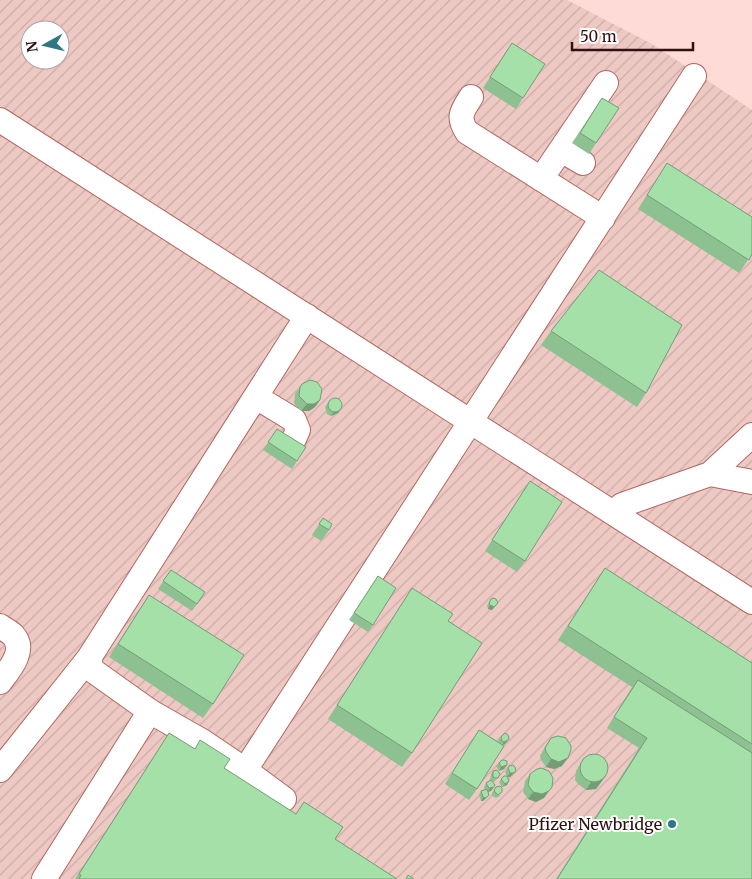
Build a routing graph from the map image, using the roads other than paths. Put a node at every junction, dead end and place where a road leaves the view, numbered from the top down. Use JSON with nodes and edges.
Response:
{"nodes":[{"id":1,"x":694,"y":76,"type":"dead end"},
{"id":2,"x":471,"y":97,"type":"dead end"},
{"id":3,"x":605,"y":97,"type":"edge"},
{"id":4,"x":0,"y":120,"type":"edge"},
{"id":5,"x":561,"y":150,"type":"junction"},
{"id":6,"x":583,"y":163,"type":"dead end"},
{"id":7,"x":541,"y":179,"type":"junction"},
{"id":8,"x":602,"y":218,"type":"junction"},
{"id":9,"x":307,"y":316,"type":"junction"},
{"id":10,"x":256,"y":397,"type":"junction"},
{"id":11,"x":470,"y":422,"type":"junction"},
{"id":12,"x":752,"y":435,"type":"edge"},
{"id":13,"x":294,"y":439,"type":"edge"},
{"id":14,"x":710,"y":474,"type":"junction"},
{"id":15,"x":752,"y":482,"type":"edge"},
{"id":16,"x":614,"y":513,"type":"junction"},
{"id":17,"x":752,"y":602,"type":"edge"},
{"id":18,"x":0,"y":626,"type":"edge"},
{"id":19,"x":89,"y":658,"type":"junction"},
{"id":20,"x":0,"y":682,"type":"edge"},
{"id":21,"x":150,"y":711,"type":"junction"},
{"id":22,"x":4,"y":759,"type":"edge"},
{"id":23,"x":245,"y":770,"type":"junction"},
{"id":24,"x":284,"y":799,"type":"dead end"},
{"id":25,"x":44,"y":879,"type":"edge"}],
"edges":[{"from":1,"to":8,"type":"lane"},
{"from":2,"to":7,"type":"lane"},
{"from":3,"to":5,"type":"lane"},
{"from":4,"to":9,"type":"lane"},
{"from":5,"to":6,"type":"lane"},
{"from":5,"to":7,"type":"lane"},
{"from":7,"to":8,"type":"lane"},
{"from":8,"to":11,"type":"lane"},
{"from":9,"to":10,"type":"lane"},
{"from":9,"to":11,"type":"lane"},
{"from":10,"to":13,"type":"lane"},
{"from":10,"to":19,"type":"lane"},
{"from":11,"to":16,"type":"lane"},
{"from":11,"to":23,"type":"lane"},
{"from":12,"to":14,"type":"lane"},
{"from":14,"to":15,"type":"lane"},
{"from":14,"to":16,"type":"lane"},
{"from":16,"to":17,"type":"lane"},
{"from":18,"to":20,"type":"lane"},
{"from":19,"to":21,"type":"lane"},
{"from":19,"to":22,"type":"lane"},
{"from":21,"to":23,"type":"lane"},
{"from":21,"to":25,"type":"lane"},
{"from":23,"to":24,"type":"lane"}]}
